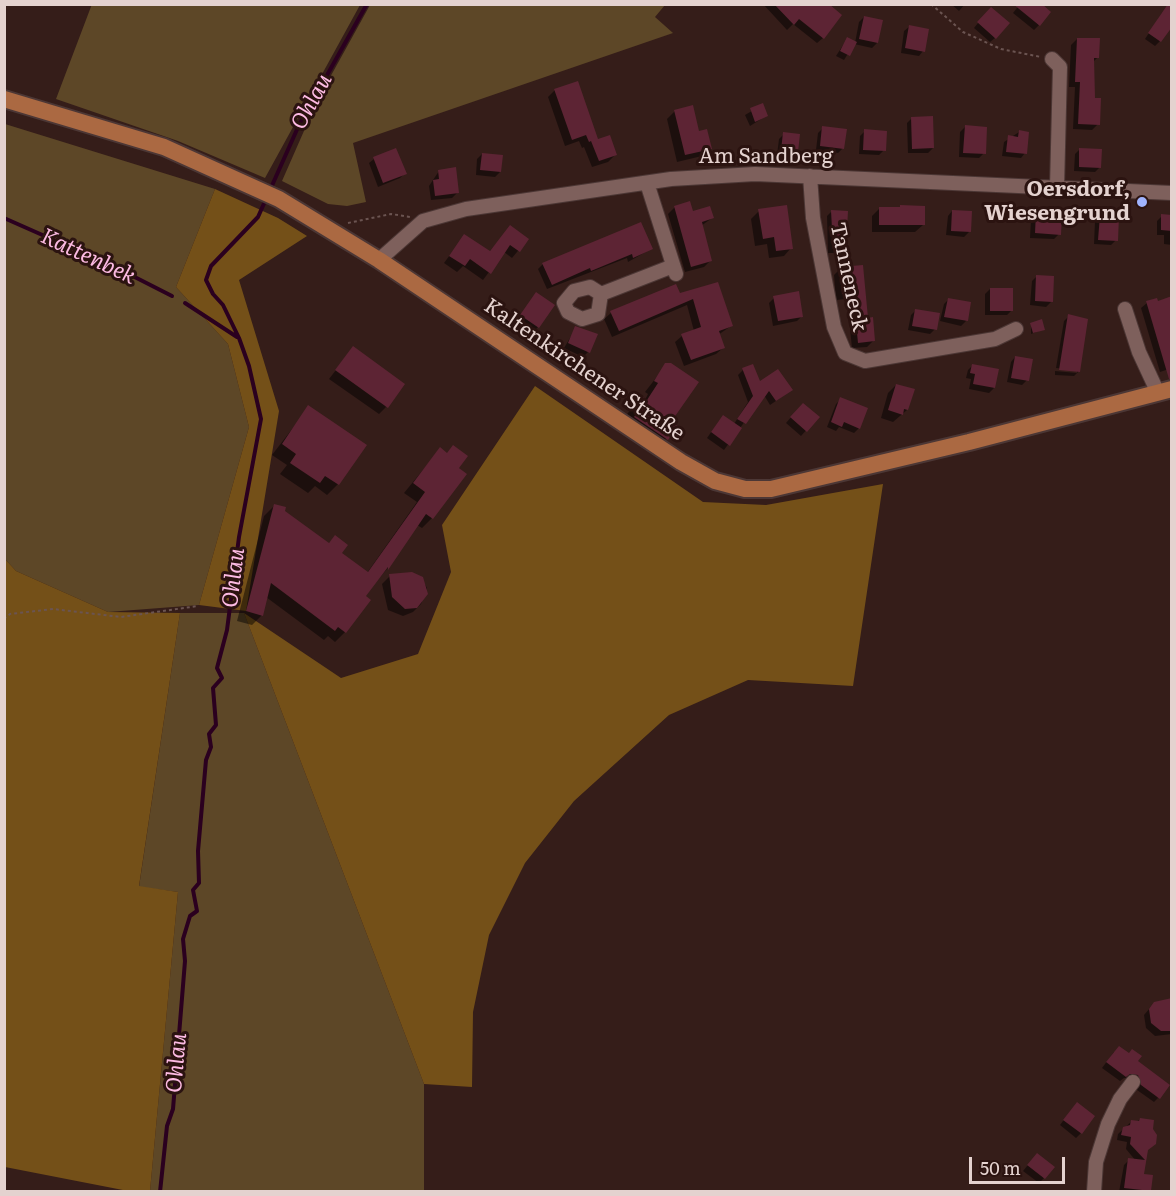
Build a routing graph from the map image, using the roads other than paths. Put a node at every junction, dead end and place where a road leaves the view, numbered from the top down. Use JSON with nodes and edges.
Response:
{"nodes":[{"id":1,"x":1052,"y":60,"type":"road end"},
{"id":2,"x":4,"y":99,"type":"edge"},
{"id":3,"x":810,"y":176,"type":"junction"},
{"id":4,"x":647,"y":183,"type":"junction"},
{"id":5,"x":1057,"y":188,"type":"junction"},
{"id":6,"x":1172,"y":193,"type":"edge"},
{"id":7,"x":379,"y":260,"type":"junction"},
{"id":8,"x":601,"y":294,"type":"dead end"},
{"id":9,"x":1125,"y":309,"type":"dead end"},
{"id":10,"x":1016,"y":328,"type":"dead end"},
{"id":11,"x":1165,"y":391,"type":"edge"},
{"id":12,"x":1133,"y":1082,"type":"dead end"},
{"id":13,"x":1094,"y":1191,"type":"edge"}],
"edges":[{"from":1,"to":5,"type":"street"},
{"from":2,"to":7,"type":"main road","name":"Kaltenkirchener Straße"},
{"from":3,"to":4,"type":"street","name":"Am Sandberg"},
{"from":3,"to":5,"type":"street","name":"Am Sandberg"},
{"from":3,"to":10,"type":"street","name":"Tanneneck"},
{"from":4,"to":7,"type":"street","name":"Am Sandberg"},
{"from":4,"to":8,"type":"street"},
{"from":5,"to":6,"type":"street","name":"Am Sandberg"},
{"from":7,"to":11,"type":"main road","name":"Kaltenkirchener Straße"},
{"from":9,"to":11,"type":"street"},
{"from":12,"to":13,"type":"street"}]}
